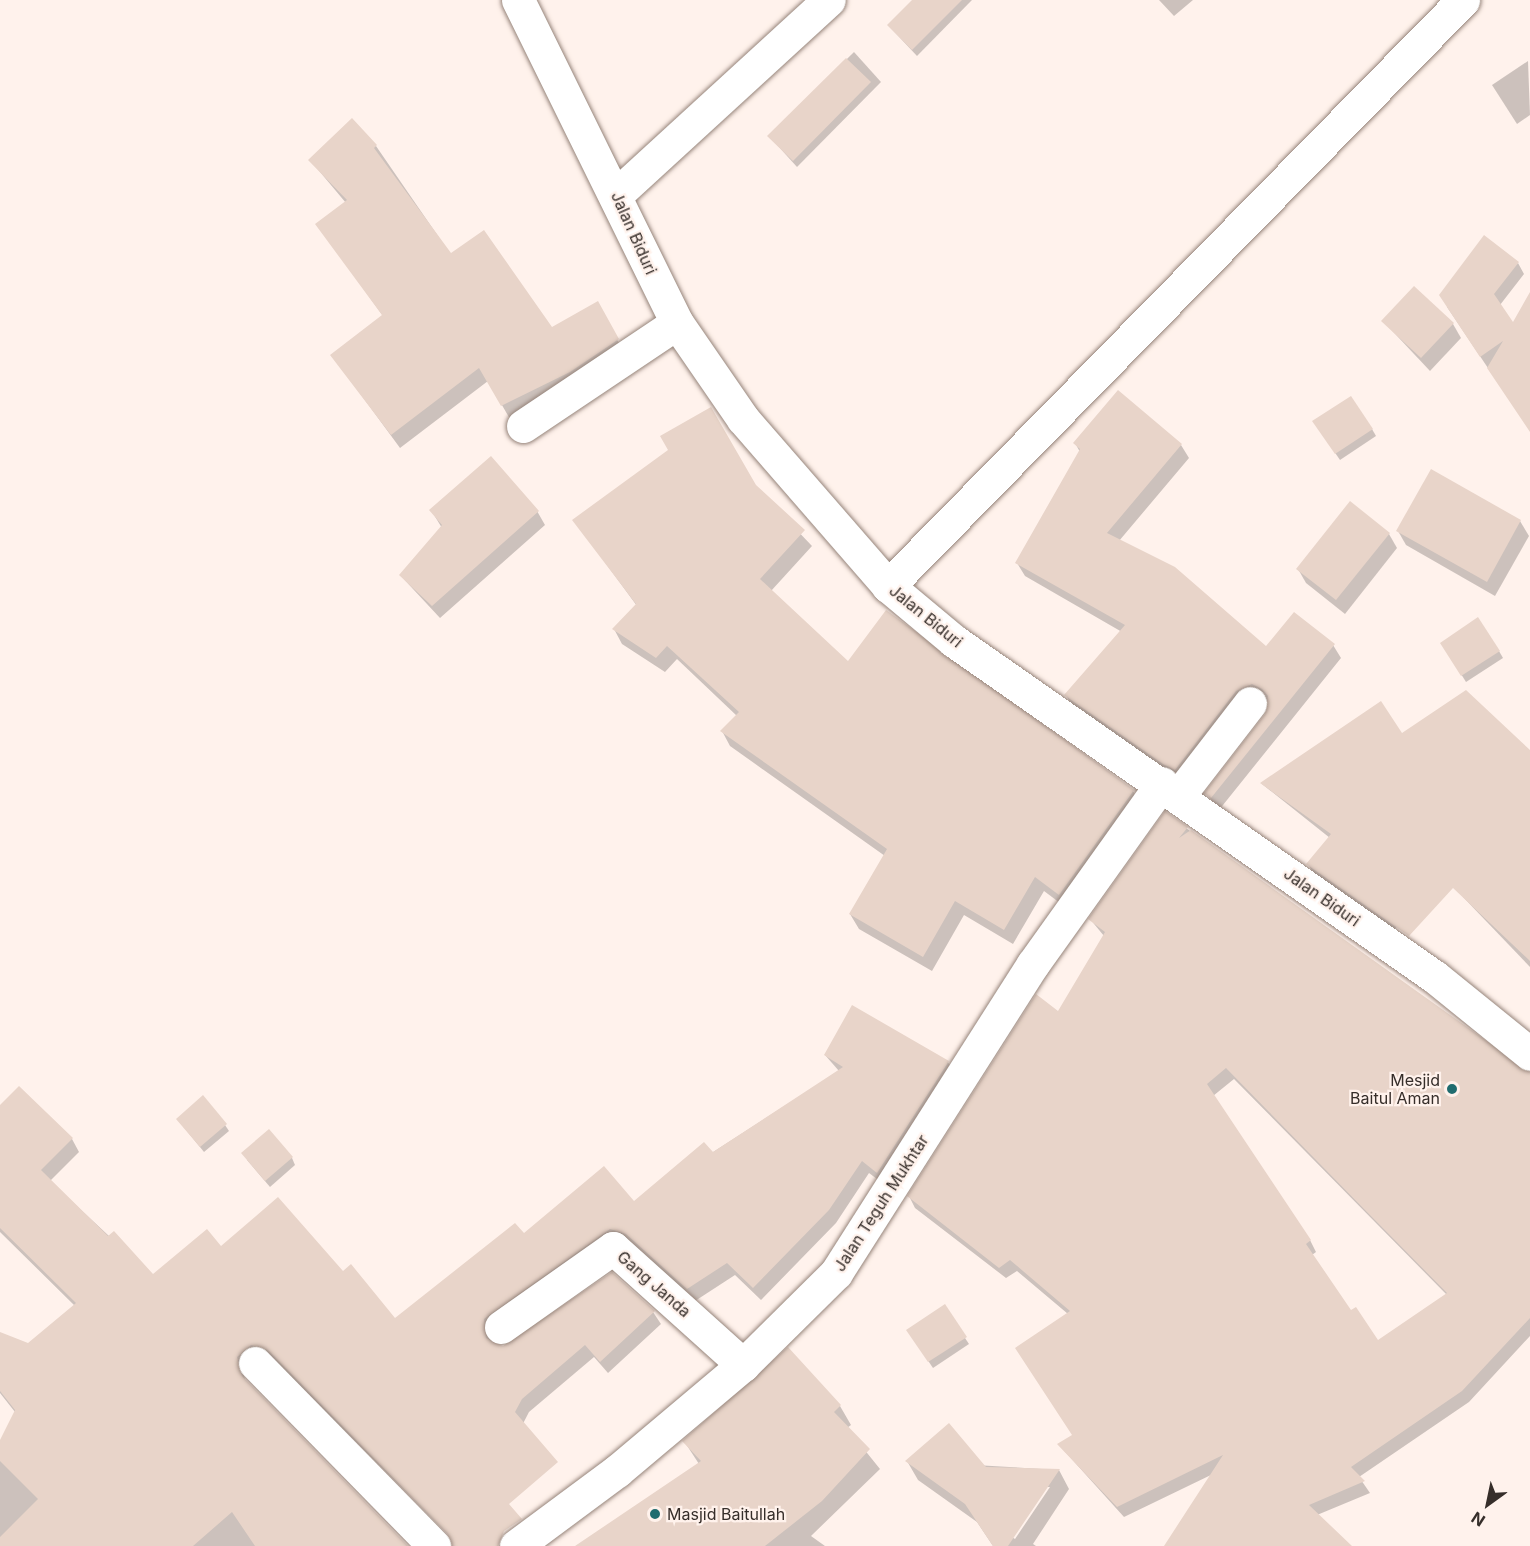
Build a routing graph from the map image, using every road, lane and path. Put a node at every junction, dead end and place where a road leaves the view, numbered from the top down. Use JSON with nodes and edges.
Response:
{"nodes":[{"id":1,"x":518,"y":0,"type":"edge"},
{"id":2,"x":829,"y":0,"type":"edge"},
{"id":3,"x":1462,"y":0,"type":"edge"},
{"id":4,"x":617,"y":194,"type":"junction"},
{"id":5,"x":677,"y":322,"type":"junction"},
{"id":6,"x":522,"y":426,"type":"dead end"},
{"id":7,"x":888,"y":586,"type":"junction"},
{"id":8,"x":1250,"y":703,"type":"dead end"},
{"id":9,"x":1170,"y":789,"type":"junction"},
{"id":10,"x":1530,"y":1054,"type":"edge"},
{"id":11,"x":501,"y":1327,"type":"dead end"},
{"id":12,"x":255,"y":1363,"type":"dead end"},
{"id":13,"x":743,"y":1365,"type":"junction"},
{"id":14,"x":434,"y":1546,"type":"edge"},
{"id":15,"x":516,"y":1546,"type":"edge"}],
"edges":[{"from":1,"to":4,"type":"street","name":"Jalan Biduri"},
{"from":2,"to":4,"type":"street"},
{"from":3,"to":7,"type":"street"},
{"from":4,"to":5,"type":"street","name":"Jalan Biduri"},
{"from":5,"to":6,"type":"street"},
{"from":5,"to":7,"type":"street","name":"Jalan Biduri"},
{"from":7,"to":9,"type":"street","name":"Jalan Biduri"},
{"from":8,"to":9,"type":"street","name":"Jalan Teguh Mukhtar"},
{"from":9,"to":10,"type":"street","name":"Jalan Biduri"},
{"from":9,"to":13,"type":"street","name":"Jalan Teguh Mukhtar"},
{"from":11,"to":13,"type":"street","name":"Gang Janda"},
{"from":12,"to":14,"type":"street"},
{"from":13,"to":15,"type":"street","name":"Jalan Teguh Mukhtar"}]}
